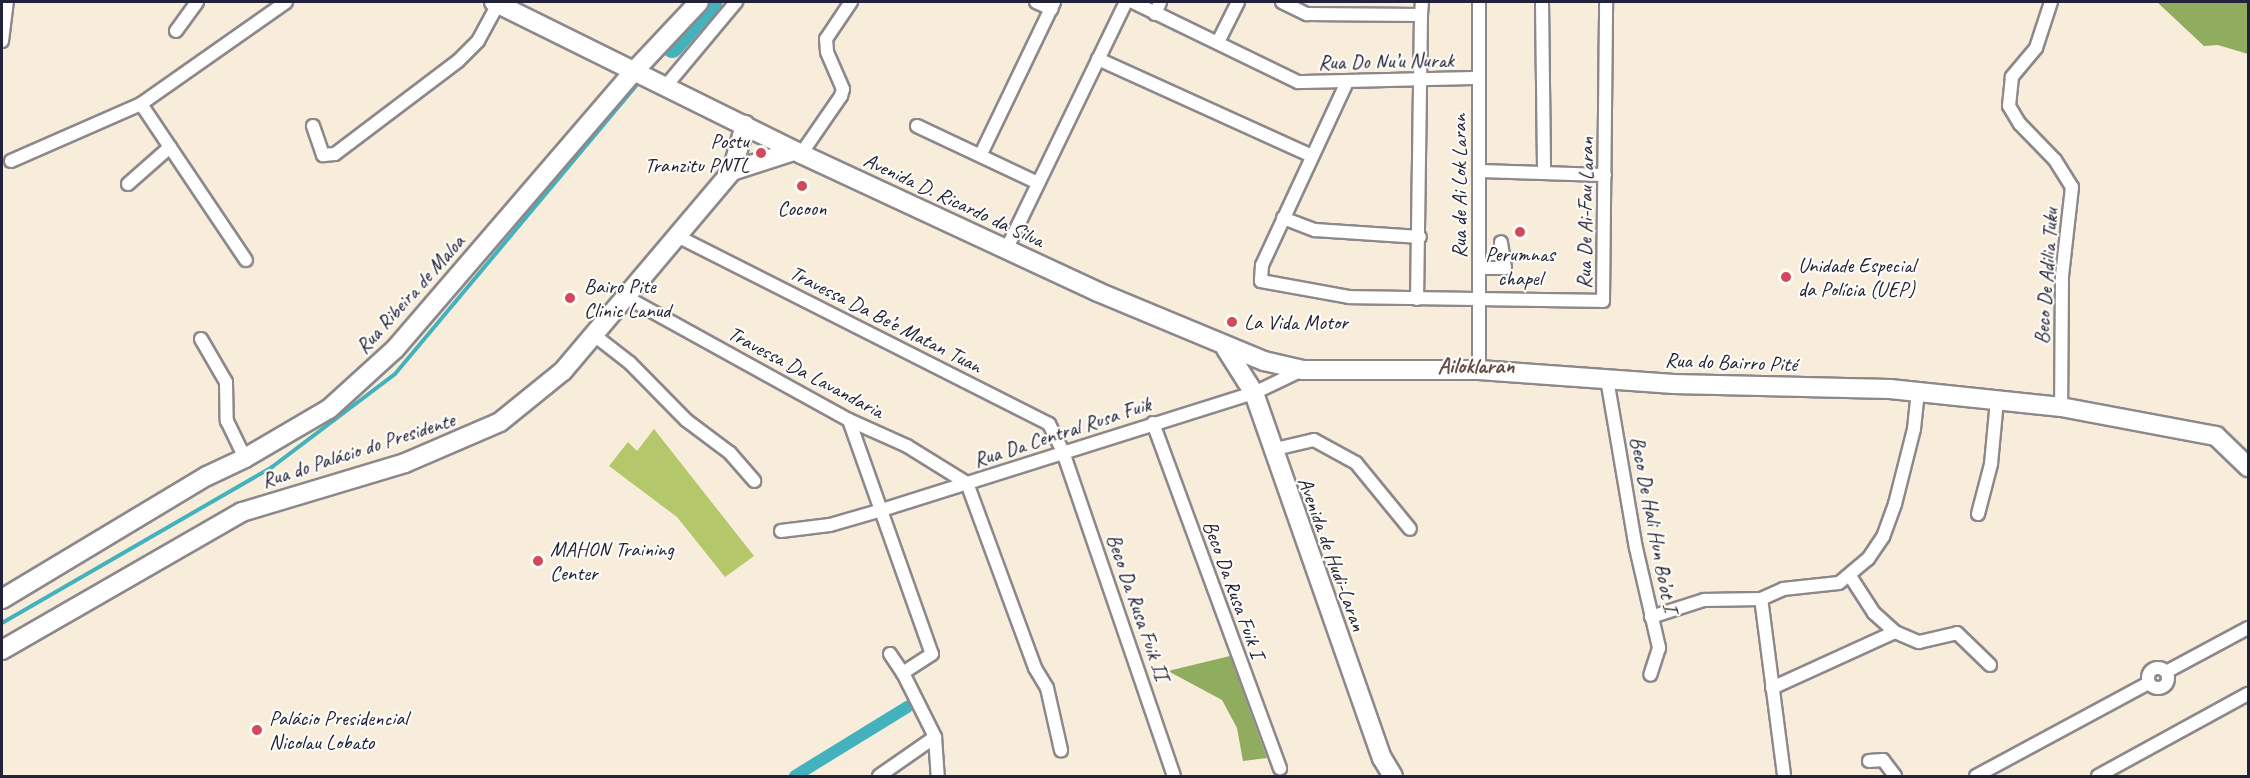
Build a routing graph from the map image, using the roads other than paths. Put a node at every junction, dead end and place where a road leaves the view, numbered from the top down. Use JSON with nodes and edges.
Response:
{"nodes":[{"id":1,"x":7,"y":2,"type":"edge"},
{"id":2,"x":197,"y":2,"type":"edge"},
{"id":3,"x":286,"y":2,"type":"edge"},
{"id":4,"x":699,"y":2,"type":"edge"},
{"id":5,"x":735,"y":2,"type":"edge"},
{"id":6,"x":851,"y":2,"type":"edge"},
{"id":7,"x":1036,"y":2,"type":"edge"},
{"id":8,"x":1126,"y":2,"type":"edge"},
{"id":9,"x":1133,"y":2,"type":"edge"},
{"id":10,"x":1160,"y":2,"type":"edge"},
{"id":11,"x":1238,"y":2,"type":"edge"},
{"id":12,"x":1282,"y":2,"type":"edge"},
{"id":13,"x":1422,"y":2,"type":"edge"},
{"id":14,"x":1479,"y":2,"type":"edge"},
{"id":15,"x":1542,"y":2,"type":"edge"},
{"id":16,"x":1606,"y":2,"type":"edge"},
{"id":17,"x":2051,"y":2,"type":"edge"},
{"id":18,"x":496,"y":3,"type":"edge"},
{"id":19,"x":1053,"y":5,"type":"edge"},
{"id":20,"x":1155,"y":14,"type":"junction"},
{"id":21,"x":1421,"y":15,"type":"junction"},
{"id":22,"x":176,"y":31,"type":"dead end"},
{"id":23,"x":2,"y":41,"type":"edge"},
{"id":24,"x":1218,"y":42,"type":"junction"},
{"id":25,"x":1098,"y":58,"type":"junction"},
{"id":26,"x":637,"y":75,"type":"junction"},
{"id":27,"x":1478,"y":78,"type":"junction"},
{"id":28,"x":1420,"y":80,"type":"junction"},
{"id":29,"x":1347,"y":82,"type":"junction"},
{"id":30,"x":663,"y":86,"type":"junction"},
{"id":31,"x":141,"y":104,"type":"junction"},
{"id":32,"x":745,"y":125,"type":"junction"},
{"id":33,"x":313,"y":126,"type":"dead end"},
{"id":34,"x":917,"y":126,"type":"dead end"},
{"id":35,"x":170,"y":147,"type":"junction"},
{"id":36,"x":797,"y":152,"type":"junction"},
{"id":37,"x":981,"y":154,"type":"junction"},
{"id":38,"x":1312,"y":156,"type":"junction"},
{"id":39,"x":11,"y":161,"type":"dead end"},
{"id":40,"x":732,"y":171,"type":"junction"},
{"id":41,"x":1479,"y":171,"type":"junction"},
{"id":42,"x":1544,"y":171,"type":"junction"},
{"id":43,"x":1605,"y":175,"type":"junction"},
{"id":44,"x":1038,"y":183,"type":"junction"},
{"id":45,"x":128,"y":184,"type":"dead end"},
{"id":46,"x":1283,"y":218,"type":"junction"},
{"id":47,"x":677,"y":236,"type":"junction"},
{"id":48,"x":1420,"y":237,"type":"junction"},
{"id":49,"x":1501,"y":242,"type":"dead end"},
{"id":50,"x":1007,"y":248,"type":"junction"},
{"id":51,"x":246,"y":260,"type":"dead end"},
{"id":52,"x":1479,"y":267,"type":"junction"},
{"id":53,"x":626,"y":297,"type":"junction"},
{"id":54,"x":1479,"y":298,"type":"junction"},
{"id":55,"x":1417,"y":299,"type":"junction"},
{"id":56,"x":594,"y":335,"type":"junction"},
{"id":57,"x":201,"y":339,"type":"dead end"},
{"id":58,"x":1227,"y":349,"type":"junction"},
{"id":59,"x":1302,"y":370,"type":"junction"},
{"id":60,"x":1479,"y":370,"type":"junction"},
{"id":61,"x":1607,"y":379,"type":"junction"},
{"id":62,"x":1918,"y":392,"type":"junction"},
{"id":63,"x":1254,"y":393,"type":"junction"},
{"id":64,"x":1997,"y":400,"type":"junction"},
{"id":65,"x":2061,"y":407,"type":"junction"},
{"id":66,"x":849,"y":420,"type":"junction"},
{"id":67,"x":1153,"y":423,"type":"junction"},
{"id":68,"x":1271,"y":450,"type":"junction"},
{"id":69,"x":2240,"y":450,"type":"edge"},
{"id":70,"x":1063,"y":452,"type":"junction"},
{"id":71,"x":245,"y":458,"type":"junction"},
{"id":72,"x":2248,"y":467,"type":"edge"},
{"id":73,"x":754,"y":482,"type":"dead end"},
{"id":74,"x":967,"y":483,"type":"junction"},
{"id":75,"x":882,"y":510,"type":"junction"},
{"id":76,"x":1978,"y":514,"type":"dead end"},
{"id":77,"x":1410,"y":529,"type":"dead end"},
{"id":78,"x":781,"y":531,"type":"dead end"},
{"id":79,"x":1850,"y":576,"type":"junction"},
{"id":80,"x":2,"y":599,"type":"edge"},
{"id":81,"x":1761,"y":599,"type":"junction"},
{"id":82,"x":1651,"y":617,"type":"junction"},
{"id":83,"x":2248,"y":628,"type":"edge"},
{"id":84,"x":1895,"y":632,"type":"junction"},
{"id":85,"x":2,"y":650,"type":"edge"},
{"id":86,"x":890,"y":654,"type":"dead end"},
{"id":87,"x":1990,"y":665,"type":"dead end"},
{"id":88,"x":903,"y":673,"type":"junction"},
{"id":89,"x":1650,"y":675,"type":"dead end"},
{"id":90,"x":1772,"y":688,"type":"junction"},
{"id":91,"x":2248,"y":694,"type":"edge"},
{"id":92,"x":935,"y":737,"type":"junction"},
{"id":93,"x":1061,"y":750,"type":"dead end"},
{"id":94,"x":1869,"y":761,"type":"dead end"},
{"id":95,"x":1280,"y":768,"type":"dead end"},
{"id":96,"x":1784,"y":775,"type":"dead end"},
{"id":97,"x":879,"y":777,"type":"edge"},
{"id":98,"x":938,"y":777,"type":"edge"},
{"id":99,"x":1174,"y":777,"type":"edge"},
{"id":100,"x":1393,"y":777,"type":"edge"},
{"id":101,"x":1895,"y":777,"type":"edge"},
{"id":102,"x":1976,"y":777,"type":"edge"},
{"id":103,"x":2098,"y":777,"type":"edge"}],
"edges":[{"from":1,"to":23,"type":"street"},
{"from":2,"to":22,"type":"street"},
{"from":3,"to":31,"type":"street"},
{"from":4,"to":26,"type":"main road","name":"Rua Ribeira de Maloa"},
{"from":5,"to":30,"type":"street"},
{"from":6,"to":36,"type":"street"},
{"from":7,"to":19,"type":"street"},
{"from":8,"to":25,"type":"street"},
{"from":9,"to":20,"type":"street","name":"Rua Do Nu’u Nurak"},
{"from":10,"to":20,"type":"street"},
{"from":11,"to":24,"type":"street"},
{"from":12,"to":21,"type":"street"},
{"from":13,"to":21,"type":"street"},
{"from":14,"to":27,"type":"street","name":"Rua de Ai Lok Laran"},
{"from":15,"to":42,"type":"street"},
{"from":16,"to":43,"type":"street","name":"Rua De Ai-Fau Laran"},
{"from":17,"to":65,"type":"street","name":"Beco De Adilia Tuku"},
{"from":18,"to":26,"type":"main road"},
{"from":18,"to":33,"type":"street"},
{"from":19,"to":37,"type":"street"},
{"from":20,"to":24,"type":"street","name":"Rua Do Nu’u Nurak"},
{"from":21,"to":28,"type":"street"},
{"from":24,"to":29,"type":"street","name":"Rua Do Nu’u Nurak"},
{"from":25,"to":38,"type":"street"},
{"from":25,"to":44,"type":"street"},
{"from":26,"to":30,"type":"main road","name":"Avenida D. Ricardo da Silva"},
{"from":26,"to":71,"type":"main road","name":"Rua Ribeira de Maloa"},
{"from":27,"to":28,"type":"street","name":"Rua Do Nu’u Nurak"},
{"from":27,"to":41,"type":"street","name":"Rua de Ai Lok Laran"},
{"from":28,"to":29,"type":"street","name":"Rua Do Nu’u Nurak"},
{"from":28,"to":48,"type":"street"},
{"from":29,"to":38,"type":"street"},
{"from":30,"to":32,"type":"main road","name":"Avenida D. Ricardo da Silva"},
{"from":31,"to":35,"type":"street"},
{"from":31,"to":39,"type":"street"},
{"from":32,"to":36,"type":"main road","name":"Avenida D. Ricardo da Silva"},
{"from":32,"to":40,"type":"main road"},
{"from":34,"to":37,"type":"street"},
{"from":35,"to":45,"type":"street"},
{"from":35,"to":51,"type":"street"},
{"from":36,"to":40,"type":"main road"},
{"from":36,"to":50,"type":"main road","name":"Avenida D. Ricardo da Silva"},
{"from":37,"to":44,"type":"street"},
{"from":38,"to":46,"type":"street"},
{"from":40,"to":47,"type":"main road","name":"Rua do Palácio do Presidente"},
{"from":41,"to":42,"type":"street"},
{"from":41,"to":52,"type":"street","name":"Rua de Ai Lok Laran"},
{"from":42,"to":43,"type":"street"},
{"from":43,"to":54,"type":"street","name":"Rua De Ai-Fau Laran"},
{"from":44,"to":50,"type":"street"},
{"from":46,"to":48,"type":"street"},
{"from":46,"to":55,"type":"street"},
{"from":47,"to":53,"type":"main road","name":"Rua do Palácio do Presidente"},
{"from":47,"to":70,"type":"street","name":"Travessa Da Be’e Matan Tuan"},
{"from":48,"to":55,"type":"street"},
{"from":49,"to":52,"type":"street"},
{"from":50,"to":58,"type":"main road","name":"Avenida D. Ricardo da Silva"},
{"from":52,"to":54,"type":"street","name":"Rua de Ai Lok Laran"},
{"from":53,"to":56,"type":"main road","name":"Rua do Palácio do Presidente"},
{"from":53,"to":66,"type":"street","name":"Travessa Da Lavandaria"},
{"from":54,"to":55,"type":"street"},
{"from":54,"to":60,"type":"street","name":"Rua de Ai Lok Laran"},
{"from":56,"to":73,"type":"street"},
{"from":56,"to":85,"type":"main road","name":"Rua do Palácio do Presidente"},
{"from":57,"to":71,"type":"street"},
{"from":58,"to":59,"type":"main road","name":"Rua do Bairro Pité"},
{"from":58,"to":63,"type":"main road","name":"Avenida de Hudi-Laran"},
{"from":59,"to":60,"type":"main road","name":"Rua do Bairro Pité"},
{"from":59,"to":63,"type":"street","name":"Rua Da Central Rusa Fuik"},
{"from":60,"to":61,"type":"main road","name":"Rua do Bairro Pité"},
{"from":61,"to":62,"type":"main road","name":"Rua do Bairro Pité"},
{"from":61,"to":82,"type":"street","name":"Beco De Hali Hun Bo’ot I"},
{"from":62,"to":64,"type":"main road","name":"Rua do Bairro Pité"},
{"from":62,"to":79,"type":"street"},
{"from":63,"to":67,"type":"street","name":"Rua Da Central Rusa Fuik"},
{"from":63,"to":68,"type":"main road","name":"Avenida de Hudi-Laran"},
{"from":64,"to":65,"type":"main road","name":"Rua do Bairro Pité"},
{"from":64,"to":76,"type":"street"},
{"from":65,"to":69,"type":"main road","name":"Rua do Bairro Pité"},
{"from":66,"to":74,"type":"street","name":"Travessa Da Lavandaria"},
{"from":66,"to":75,"type":"street"},
{"from":67,"to":70,"type":"street","name":"Rua Da Central Rusa Fuik"},
{"from":67,"to":95,"type":"street","name":"Beco Da Rusa Fuik I"},
{"from":68,"to":77,"type":"street"},
{"from":68,"to":100,"type":"main road","name":"Avenida de Hudi-Laran"},
{"from":69,"to":72,"type":"main road"},
{"from":70,"to":74,"type":"street","name":"Rua Da Central Rusa Fuik"},
{"from":70,"to":99,"type":"street","name":"Beco Da Rusa Fuik II"},
{"from":71,"to":80,"type":"main road","name":"Rua Ribeira de Maloa"},
{"from":74,"to":75,"type":"street","name":"Rua Da Central Rusa Fuik"},
{"from":74,"to":93,"type":"street"},
{"from":75,"to":78,"type":"street","name":"Rua Da Central Rusa Fuik"},
{"from":75,"to":88,"type":"street"},
{"from":79,"to":81,"type":"street"},
{"from":79,"to":84,"type":"street"},
{"from":81,"to":82,"type":"street"},
{"from":81,"to":90,"type":"street"},
{"from":82,"to":89,"type":"street","name":"Beco De Hali Hun Bo’ot I"},
{"from":83,"to":102,"type":"street"},
{"from":84,"to":87,"type":"street"},
{"from":84,"to":90,"type":"street"},
{"from":86,"to":88,"type":"street"},
{"from":88,"to":92,"type":"street"},
{"from":90,"to":96,"type":"street"},
{"from":91,"to":103,"type":"street"},
{"from":92,"to":97,"type":"street"},
{"from":92,"to":98,"type":"street"},
{"from":94,"to":101,"type":"street"}]}
